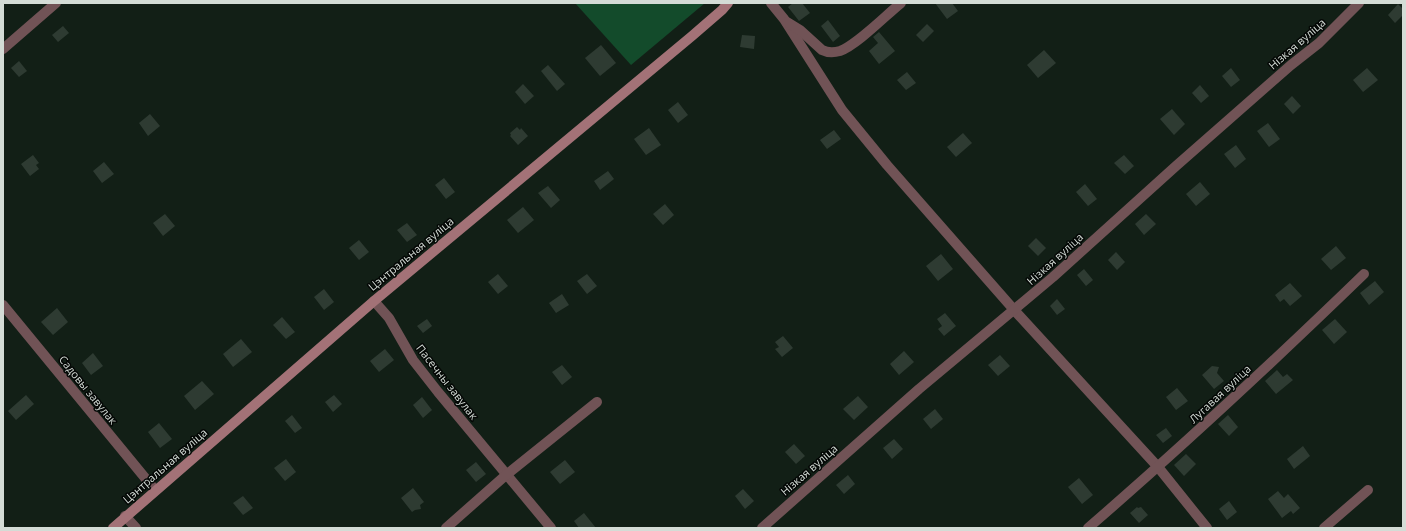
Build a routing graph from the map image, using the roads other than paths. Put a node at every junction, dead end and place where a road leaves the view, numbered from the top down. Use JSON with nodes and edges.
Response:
{"nodes":[{"id":1,"x":56,"y":3,"type":"edge"},
{"id":2,"x":728,"y":3,"type":"edge"},
{"id":3,"x":771,"y":3,"type":"edge"},
{"id":4,"x":901,"y":3,"type":"edge"},
{"id":5,"x":1359,"y":3,"type":"edge"},
{"id":6,"x":784,"y":19,"type":"junction"},
{"id":7,"x":3,"y":49,"type":"edge"},
{"id":8,"x":1364,"y":274,"type":"dead end"},
{"id":9,"x":374,"y":301,"type":"junction"},
{"id":10,"x":3,"y":305,"type":"edge"},
{"id":11,"x":1015,"y":310,"type":"junction"},
{"id":12,"x":597,"y":402,"type":"dead end"},
{"id":13,"x":1158,"y":467,"type":"junction"},
{"id":14,"x":506,"y":475,"type":"junction"},
{"id":15,"x":155,"y":490,"type":"junction"},
{"id":16,"x":1368,"y":490,"type":"dead end"},
{"id":17,"x":125,"y":516,"type":"junction"},
{"id":18,"x":113,"y":528,"type":"edge"},
{"id":19,"x":136,"y":528,"type":"edge"},
{"id":20,"x":446,"y":528,"type":"edge"},
{"id":21,"x":551,"y":528,"type":"edge"},
{"id":22,"x":762,"y":528,"type":"edge"},
{"id":23,"x":1088,"y":528,"type":"edge"},
{"id":24,"x":1207,"y":528,"type":"edge"},
{"id":25,"x":1324,"y":528,"type":"edge"}],
"edges":[{"from":1,"to":7,"type":"street"},
{"from":2,"to":9,"type":"main road","name":"Цэнтральная вуліца"},
{"from":3,"to":6,"type":"street"},
{"from":4,"to":6,"type":"street"},
{"from":5,"to":11,"type":"street","name":"Нізкая вуліца"},
{"from":6,"to":11,"type":"street"},
{"from":8,"to":13,"type":"street","name":"Лугавая вуліца"},
{"from":9,"to":14,"type":"street","name":"Пасечны завулак"},
{"from":9,"to":15,"type":"main road","name":"Цэнтральная вуліца"},
{"from":10,"to":15,"type":"street","name":"Садовы завулак"},
{"from":11,"to":13,"type":"street"},
{"from":11,"to":22,"type":"street","name":"Нізкая вуліца"},
{"from":12,"to":14,"type":"street"},
{"from":13,"to":23,"type":"street","name":"Лугавая вуліца"},
{"from":13,"to":24,"type":"street"},
{"from":14,"to":20,"type":"street"},
{"from":14,"to":21,"type":"street","name":"Пасечны завулак"},
{"from":15,"to":17,"type":"main road","name":"Цэнтральная вуліца"},
{"from":16,"to":25,"type":"street"},
{"from":17,"to":18,"type":"main road","name":"Цэнтральная вуліца"},
{"from":17,"to":19,"type":"street"}]}
